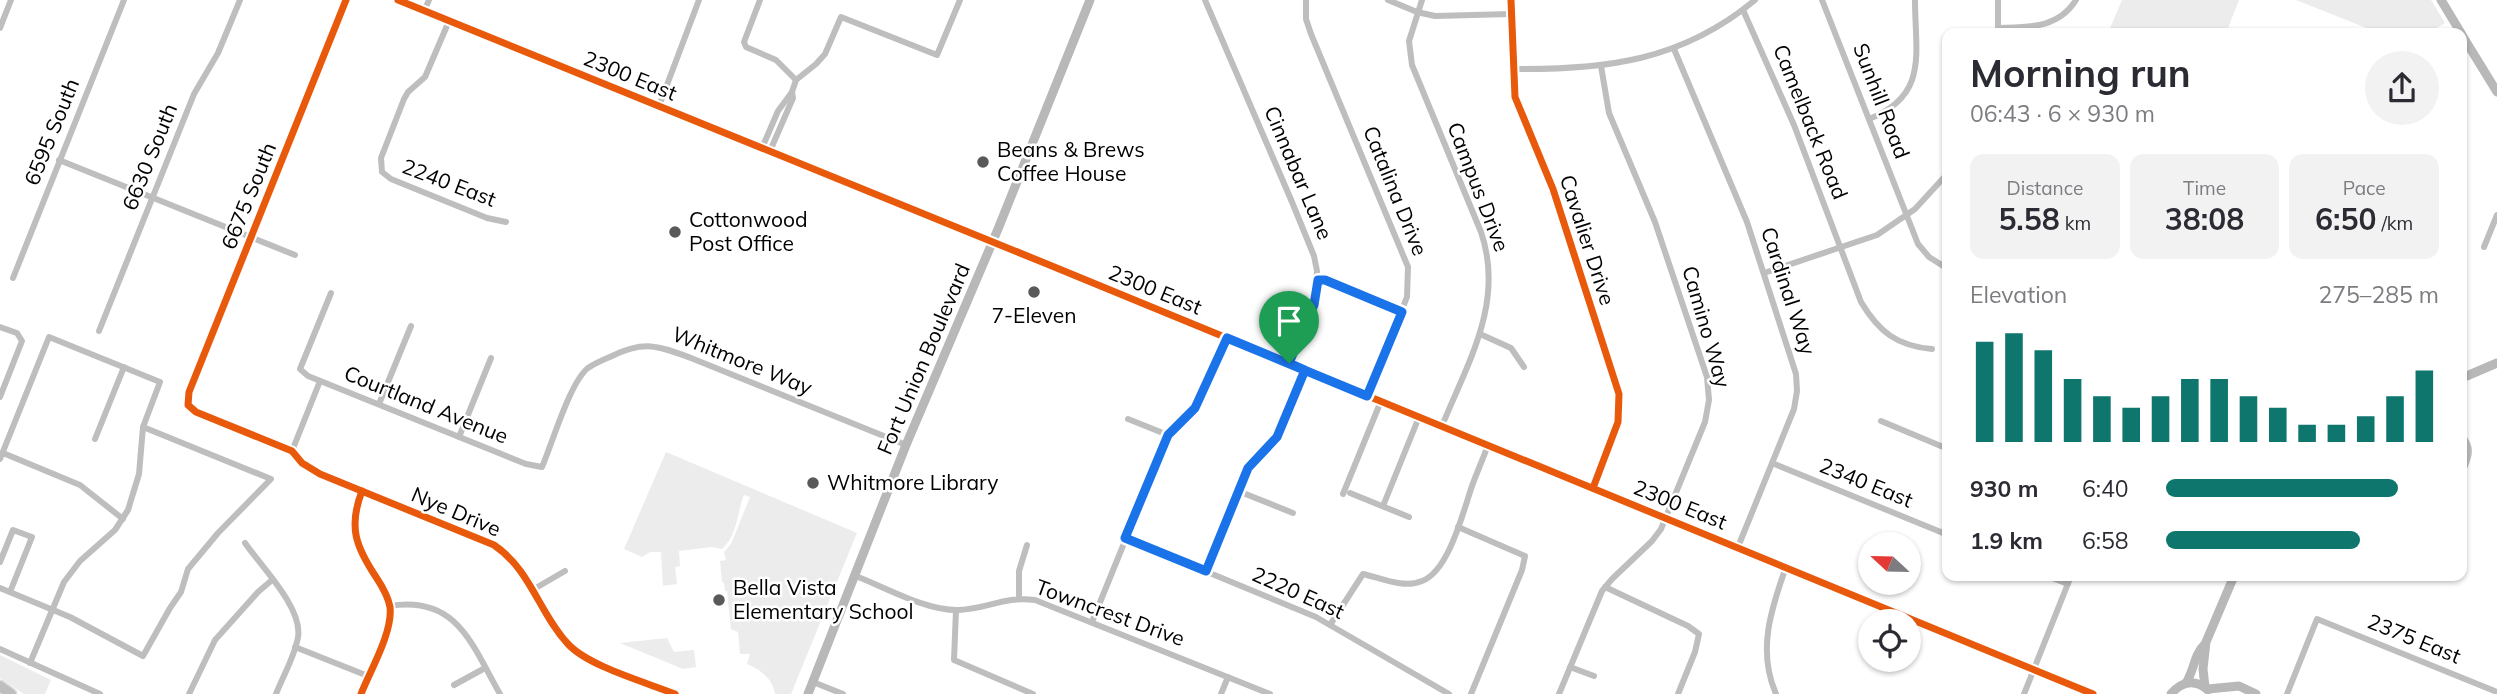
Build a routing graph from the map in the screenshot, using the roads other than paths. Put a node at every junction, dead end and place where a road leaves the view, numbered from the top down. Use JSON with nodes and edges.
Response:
{"nodes":[{"id":1,"x":12,"y":0,"type":"edge"},
{"id":2,"x":124,"y":0,"type":"edge"},
{"id":3,"x":240,"y":0,"type":"edge"},
{"id":4,"x":346,"y":0,"type":"edge"},
{"id":5,"x":398,"y":0,"type":"edge"},
{"id":6,"x":429,"y":0,"type":"edge"},
{"id":7,"x":699,"y":0,"type":"edge"},
{"id":8,"x":760,"y":0,"type":"edge"},
{"id":9,"x":960,"y":0,"type":"edge"},
{"id":10,"x":1090,"y":0,"type":"edge"},
{"id":11,"x":1205,"y":0,"type":"edge"},
{"id":12,"x":1306,"y":0,"type":"edge"},
{"id":13,"x":1388,"y":0,"type":"edge"},
{"id":14,"x":1422,"y":0,"type":"edge"},
{"id":15,"x":1511,"y":0,"type":"edge"},
{"id":16,"x":1755,"y":0,"type":"edge"},
{"id":17,"x":1822,"y":0,"type":"edge"},
{"id":18,"x":1915,"y":0,"type":"edge"},
{"id":19,"x":1998,"y":0,"type":"edge"},
{"id":20,"x":2076,"y":0,"type":"edge"},
{"id":21,"x":2441,"y":0,"type":"edge"},
{"id":22,"x":1743,"y":10,"type":"junction"},
{"id":23,"x":424,"y":11,"type":"junction"},
{"id":24,"x":1417,"y":12,"type":"junction"},
{"id":25,"x":1511,"y":14,"type":"junction"},
{"id":26,"x":449,"y":21,"type":"junction"},
{"id":27,"x":0,"y":28,"type":"edge"},
{"id":28,"x":1998,"y":28,"type":"edge"},
{"id":29,"x":2016,"y":28,"type":"edge"},
{"id":30,"x":2458,"y":28,"type":"edge"},
{"id":31,"x":2467,"y":42,"type":"edge"},
{"id":32,"x":1674,"y":49,"type":"junction"},
{"id":33,"x":1601,"y":66,"type":"junction"},
{"id":34,"x":1513,"y":69,"type":"junction"},
{"id":35,"x":796,"y":80,"type":"junction"},
{"id":36,"x":2497,"y":92,"type":"edge"},
{"id":37,"x":659,"y":106,"type":"junction"},
{"id":38,"x":1869,"y":119,"type":"junction"},
{"id":39,"x":766,"y":150,"type":"junction"},
{"id":40,"x":59,"y":160,"type":"junction"},
{"id":41,"x":1942,"y":180,"type":"edge"},
{"id":42,"x":153,"y":198,"type":"junction"},
{"id":43,"x":2497,"y":215,"type":"edge"},
{"id":44,"x":1907,"y":216,"type":"junction"},
{"id":45,"x":506,"y":222,"type":"dead end"},
{"id":46,"x":251,"y":238,"type":"junction"},
{"id":47,"x":993,"y":242,"type":"junction"},
{"id":48,"x":2484,"y":247,"type":"dead end"},
{"id":49,"x":1841,"y":249,"type":"junction"},
{"id":50,"x":295,"y":256,"type":"dead end"},
{"id":51,"x":1942,"y":266,"type":"edge"},
{"id":52,"x":1764,"y":273,"type":"junction"},
{"id":53,"x":13,"y":278,"type":"dead end"},
{"id":54,"x":1318,"y":280,"type":"junction"},
{"id":55,"x":331,"y":293,"type":"dead end"},
{"id":56,"x":1402,"y":312,"type":"junction"},
{"id":57,"x":411,"y":326,"type":"dead end"},
{"id":58,"x":0,"y":327,"type":"edge"},
{"id":59,"x":99,"y":331,"type":"dead end"},
{"id":60,"x":1480,"y":334,"type":"junction"},
{"id":61,"x":1227,"y":338,"type":"junction"},
{"id":62,"x":1932,"y":349,"type":"dead end"},
{"id":63,"x":491,"y":358,"type":"dead end"},
{"id":64,"x":1289,"y":363,"type":"junction"},
{"id":65,"x":2497,"y":363,"type":"edge"},
{"id":66,"x":1524,"y":367,"type":"dead end"},
{"id":67,"x":124,"y":368,"type":"junction"},
{"id":68,"x":1305,"y":370,"type":"junction"},
{"id":69,"x":2467,"y":376,"type":"edge"},
{"id":70,"x":320,"y":381,"type":"junction"},
{"id":71,"x":1367,"y":396,"type":"junction"},
{"id":72,"x":0,"y":397,"type":"edge"},
{"id":73,"x":1381,"y":401,"type":"junction"},
{"id":74,"x":379,"y":404,"type":"junction"},
{"id":75,"x":188,"y":405,"type":"joint"},
{"id":76,"x":1419,"y":416,"type":"junction"},
{"id":77,"x":1128,"y":419,"type":"dead end"},
{"id":78,"x":1881,"y":421,"type":"dead end"},
{"id":79,"x":1442,"y":426,"type":"junction"},
{"id":80,"x":143,"y":427,"type":"junction"},
{"id":81,"x":1168,"y":435,"type":"junction"},
{"id":82,"x":459,"y":437,"type":"junction"},
{"id":83,"x":95,"y":439,"type":"dead end"},
{"id":84,"x":2467,"y":441,"type":"edge"},
{"id":85,"x":906,"y":445,"type":"junction"},
{"id":86,"x":1488,"y":445,"type":"junction"},
{"id":87,"x":1942,"y":446,"type":"edge"},
{"id":88,"x":292,"y":451,"type":"junction"},
{"id":89,"x":1,"y":456,"type":"edge"},
{"id":90,"x":2467,"y":458,"type":"edge"},
{"id":91,"x":1772,"y":463,"type":"junction"},
{"id":92,"x":542,"y":467,"type":"joint"},
{"id":93,"x":1592,"y":488,"type":"junction"},
{"id":94,"x":362,"y":491,"type":"junction"},
{"id":95,"x":1238,"y":491,"type":"junction"},
{"id":96,"x":1383,"y":506,"type":"junction"},
{"id":97,"x":1293,"y":513,"type":"dead end"},
{"id":98,"x":1409,"y":517,"type":"dead end"},
{"id":99,"x":1665,"y":517,"type":"junction"},
{"id":100,"x":123,"y":519,"type":"junction"},
{"id":101,"x":1458,"y":527,"type":"junction"},
{"id":102,"x":1942,"y":533,"type":"edge"},
{"id":103,"x":1125,"y":538,"type":"junction"},
{"id":104,"x":245,"y":543,"type":"dead end"},
{"id":105,"x":1027,"y":545,"type":"dead end"},
{"id":106,"x":1738,"y":547,"type":"junction"},
{"id":107,"x":0,"y":562,"type":"edge"},
{"id":108,"x":1786,"y":567,"type":"junction"},
{"id":109,"x":565,"y":571,"type":"dead end"},
{"id":110,"x":1206,"y":571,"type":"junction"},
{"id":111,"x":856,"y":576,"type":"junction"},
{"id":112,"x":272,"y":580,"type":"junction"},
{"id":113,"x":2060,"y":581,"type":"edge"},
{"id":114,"x":2069,"y":581,"type":"edge"},
{"id":115,"x":2232,"y":581,"type":"edge"},
{"id":116,"x":2068,"y":584,"type":"junction"},
{"id":117,"x":1605,"y":587,"type":"junction"},
{"id":118,"x":0,"y":588,"type":"edge"},
{"id":119,"x":534,"y":589,"type":"junction"},
{"id":120,"x":10,"y":592,"type":"junction"},
{"id":121,"x":1019,"y":598,"type":"junction"},
{"id":122,"x":390,"y":606,"type":"junction"},
{"id":123,"x":52,"y":609,"type":"junction"},
{"id":124,"x":956,"y":610,"type":"junction"},
{"id":125,"x":1092,"y":622,"type":"junction"},
{"id":126,"x":1330,"y":625,"type":"junction"},
{"id":127,"x":2206,"y":642,"type":"junction"},
{"id":128,"x":295,"y":647,"type":"junction"},
{"id":129,"x":0,"y":649,"type":"edge"},
{"id":130,"x":30,"y":663,"type":"junction"},
{"id":131,"x":1570,"y":667,"type":"junction"},
{"id":132,"x":485,"y":668,"type":"junction"},
{"id":133,"x":2034,"y":669,"type":"junction"},
{"id":134,"x":368,"y":676,"type":"junction"},
{"id":135,"x":1594,"y":676,"type":"dead end"},
{"id":136,"x":1228,"y":677,"type":"junction"},
{"id":137,"x":813,"y":682,"type":"junction"},
{"id":138,"x":2186,"y":683,"type":"junction"},
{"id":139,"x":454,"y":685,"type":"dead end"},
{"id":140,"x":0,"y":686,"type":"edge"},
{"id":141,"x":2232,"y":687,"type":"junction"},
{"id":142,"x":2208,"y":690,"type":"edge"},
{"id":143,"x":2497,"y":692,"type":"edge"},
{"id":144,"x":11,"y":694,"type":"edge"},
{"id":145,"x":100,"y":694,"type":"edge"},
{"id":146,"x":189,"y":694,"type":"edge"},
{"id":147,"x":276,"y":694,"type":"edge"},
{"id":148,"x":361,"y":694,"type":"edge"},
{"id":149,"x":500,"y":694,"type":"edge"},
{"id":150,"x":675,"y":694,"type":"edge"},
{"id":151,"x":808,"y":694,"type":"edge"},
{"id":152,"x":843,"y":694,"type":"edge"},
{"id":153,"x":1033,"y":694,"type":"edge"},
{"id":154,"x":1221,"y":694,"type":"edge"},
{"id":155,"x":1270,"y":694,"type":"edge"},
{"id":156,"x":1449,"y":694,"type":"edge"},
{"id":157,"x":1471,"y":694,"type":"edge"},
{"id":158,"x":1559,"y":694,"type":"edge"},
{"id":159,"x":1678,"y":694,"type":"edge"},
{"id":160,"x":1776,"y":694,"type":"edge"},
{"id":161,"x":2024,"y":694,"type":"edge"},
{"id":162,"x":2093,"y":694,"type":"edge"},
{"id":163,"x":2171,"y":694,"type":"edge"},
{"id":164,"x":2224,"y":694,"type":"edge"},
{"id":165,"x":2256,"y":694,"type":"edge"},
{"id":166,"x":2287,"y":694,"type":"edge"}],
"edges":[{"from":1,"to":27,"type":"street"},
{"from":2,"to":40,"type":"street","name":"6595 South"},
{"from":3,"to":42,"type":"street","name":"6630 South"},
{"from":4,"to":46,"type":"street","name":"6675 South"},
{"from":5,"to":23,"type":"street","name":"2300 East"},
{"from":6,"to":23,"type":"street"},
{"from":7,"to":37,"type":"street"},
{"from":8,"to":35,"type":"street"},
{"from":9,"to":35,"type":"street"},
{"from":10,"to":47,"type":"street","name":"Fort Union Boulevard"},
{"from":11,"to":54,"type":"street","name":"Cinnabar Lane"},
{"from":12,"to":56,"type":"street","name":"Catalina Drive"},
{"from":13,"to":24,"type":"street"},
{"from":14,"to":24,"type":"street","name":"Campus Drive"},
{"from":15,"to":25,"type":"street","name":"Cavalier Drive"},
{"from":16,"to":22,"type":"street"},
{"from":17,"to":38,"type":"street","name":"Sunhill Road"},
{"from":18,"to":38,"type":"street"},
{"from":19,"to":28,"type":"street"},
{"from":20,"to":29,"type":"street"},
{"from":21,"to":30,"type":"street"},
{"from":22,"to":32,"type":"street"},
{"from":22,"to":49,"type":"street","name":"Camelback Road"},
{"from":23,"to":26,"type":"street","name":"2300 East"},
{"from":24,"to":25,"type":"street"},
{"from":24,"to":60,"type":"street","name":"Campus Drive"},
{"from":25,"to":34,"type":"street","name":"Cavalier Drive"},
{"from":26,"to":37,"type":"street","name":"2300 East"},
{"from":26,"to":45,"type":"street","name":"2240 East"},
{"from":31,"to":36,"type":"street"},
{"from":32,"to":33,"type":"street"},
{"from":32,"to":52,"type":"street","name":"Cardinal Way"},
{"from":33,"to":34,"type":"street"},
{"from":33,"to":99,"type":"street","name":"Camino Way"},
{"from":34,"to":93,"type":"street","name":"Cavalier Drive"},
{"from":35,"to":39,"type":"street"},
{"from":37,"to":39,"type":"street","name":"2300 East"},
{"from":38,"to":44,"type":"street","name":"Sunhill Road"},
{"from":39,"to":47,"type":"street","name":"2300 East"},
{"from":40,"to":42,"type":"street"},
{"from":40,"to":53,"type":"street","name":"6595 South"},
{"from":41,"to":44,"type":"street"},
{"from":42,"to":46,"type":"street"},
{"from":42,"to":59,"type":"street","name":"6630 South"},
{"from":43,"to":48,"type":"street"},
{"from":44,"to":49,"type":"street"},
{"from":44,"to":51,"type":"street","name":"Sunhill Road"},
{"from":46,"to":50,"type":"street"},
{"from":46,"to":75,"type":"street","name":"6675 South"},
{"from":47,"to":61,"type":"street","name":"2300 East"},
{"from":47,"to":85,"type":"street","name":"Fort Union Boulevard"},
{"from":49,"to":52,"type":"street"},
{"from":49,"to":62,"type":"street","name":"Camelback Road"},
{"from":52,"to":91,"type":"street","name":"Cardinal Way"},
{"from":54,"to":56,"type":"street"},
{"from":54,"to":64,"type":"street","name":"Cinnabar Lane"},
{"from":55,"to":70,"type":"street","name":"Courtland Avenue"},
{"from":56,"to":71,"type":"street","name":"Catalina Drive"},
{"from":57,"to":74,"type":"street"},
{"from":58,"to":72,"type":"street"},
{"from":60,"to":66,"type":"street"},
{"from":60,"to":79,"type":"street","name":"Campus Drive"},
{"from":61,"to":64,"type":"street","name":"2300 East"},
{"from":61,"to":81,"type":"street"},
{"from":63,"to":82,"type":"street"},
{"from":64,"to":68,"type":"street","name":"2300 East"},
{"from":65,"to":69,"type":"street"},
{"from":67,"to":80,"type":"street"},
{"from":67,"to":83,"type":"street"},
{"from":67,"to":89,"type":"street"},
{"from":68,"to":71,"type":"street","name":"2300 East"},
{"from":68,"to":95,"type":"street"},
{"from":70,"to":74,"type":"street","name":"Courtland Avenue"},
{"from":70,"to":88,"type":"street"},
{"from":71,"to":73,"type":"street","name":"2300 East"},
{"from":73,"to":76,"type":"street","name":"2300 East"},
{"from":73,"to":96,"type":"street"},
{"from":74,"to":82,"type":"street","name":"Courtland Avenue"},
{"from":75,"to":88,"type":"street","name":"Nye Drive"},
{"from":76,"to":79,"type":"street","name":"2300 East"},
{"from":76,"to":96,"type":"street"},
{"from":77,"to":81,"type":"street"},
{"from":78,"to":87,"type":"street"},
{"from":79,"to":86,"type":"street","name":"2300 East"},
{"from":80,"to":100,"type":"street"},
{"from":80,"to":123,"type":"street"},
{"from":81,"to":103,"type":"street"},
{"from":82,"to":92,"type":"street","name":"Courtland Avenue"},
{"from":84,"to":90,"type":"street"},
{"from":85,"to":92,"type":"street","name":"Whitmore Way"},
{"from":85,"to":111,"type":"street","name":"Fort Union Boulevard"},
{"from":86,"to":93,"type":"street","name":"2300 East"},
{"from":86,"to":101,"type":"street"},
{"from":88,"to":94,"type":"street","name":"Nye Drive"},
{"from":89,"to":100,"type":"street"},
{"from":91,"to":102,"type":"street","name":"2340 East"},
{"from":91,"to":106,"type":"street","name":"Cardinal Way"},
{"from":93,"to":99,"type":"street","name":"2300 East"},
{"from":94,"to":119,"type":"street","name":"Nye Drive"},
{"from":94,"to":122,"type":"street"},
{"from":95,"to":97,"type":"street"},
{"from":95,"to":110,"type":"street"},
{"from":96,"to":98,"type":"street"},
{"from":99,"to":106,"type":"street","name":"2300 East"},
{"from":99,"to":117,"type":"street","name":"Camino Way"},
{"from":100,"to":123,"type":"street"},
{"from":101,"to":126,"type":"street"},
{"from":101,"to":157,"type":"street"},
{"from":103,"to":110,"type":"street","name":"2220 East"},
{"from":103,"to":125,"type":"street"},
{"from":104,"to":112,"type":"street"},
{"from":105,"to":121,"type":"street"},
{"from":106,"to":108,"type":"street","name":"2300 East"},
{"from":107,"to":120,"type":"street"},
{"from":108,"to":133,"type":"street","name":"2300 East"},
{"from":108,"to":160,"type":"street"},
{"from":109,"to":119,"type":"street"},
{"from":110,"to":126,"type":"street","name":"2220 East"},
{"from":111,"to":124,"type":"street","name":"Towncrest Drive"},
{"from":111,"to":137,"type":"street","name":"Fort Union Boulevard"},
{"from":112,"to":128,"type":"street"},
{"from":112,"to":146,"type":"street"},
{"from":113,"to":116,"type":"street"},
{"from":114,"to":116,"type":"street"},
{"from":115,"to":127,"type":"street"},
{"from":116,"to":133,"type":"street"},
{"from":117,"to":131,"type":"street","name":"Camino Way"},
{"from":117,"to":159,"type":"street"},
{"from":118,"to":120,"type":"street"},
{"from":119,"to":150,"type":"street","name":"Nye Drive"},
{"from":120,"to":123,"type":"street"},
{"from":121,"to":124,"type":"street","name":"Towncrest Drive"},
{"from":121,"to":125,"type":"street","name":"Towncrest Drive"},
{"from":122,"to":132,"type":"street"},
{"from":122,"to":134,"type":"street"},
{"from":123,"to":130,"type":"street"},
{"from":124,"to":153,"type":"street"},
{"from":125,"to":136,"type":"street","name":"Towncrest Drive"},
{"from":126,"to":156,"type":"street","name":"2220 East"},
{"from":127,"to":138,"type":"street"},
{"from":127,"to":142,"type":"street"},
{"from":128,"to":134,"type":"street"},
{"from":128,"to":147,"type":"street"},
{"from":129,"to":130,"type":"street"},
{"from":130,"to":145,"type":"street"},
{"from":131,"to":135,"type":"street"},
{"from":131,"to":158,"type":"street","name":"Camino Way"},
{"from":132,"to":139,"type":"street"},
{"from":132,"to":149,"type":"street"},
{"from":133,"to":161,"type":"street"},
{"from":133,"to":162,"type":"street","name":"2300 East"},
{"from":134,"to":148,"type":"street"},
{"from":136,"to":154,"type":"street"},
{"from":136,"to":155,"type":"street","name":"Towncrest Drive"},
{"from":137,"to":151,"type":"street","name":"Fort Union Boulevard"},
{"from":137,"to":152,"type":"street"},
{"from":138,"to":142,"type":"street"},
{"from":138,"to":163,"type":"street"},
{"from":140,"to":144,"type":"highway"},
{"from":141,"to":142,"type":"street"},
{"from":141,"to":164,"type":"street"},
{"from":141,"to":165,"type":"street"},
{"from":143,"to":166,"type":"street","name":"2375 East"}]}
